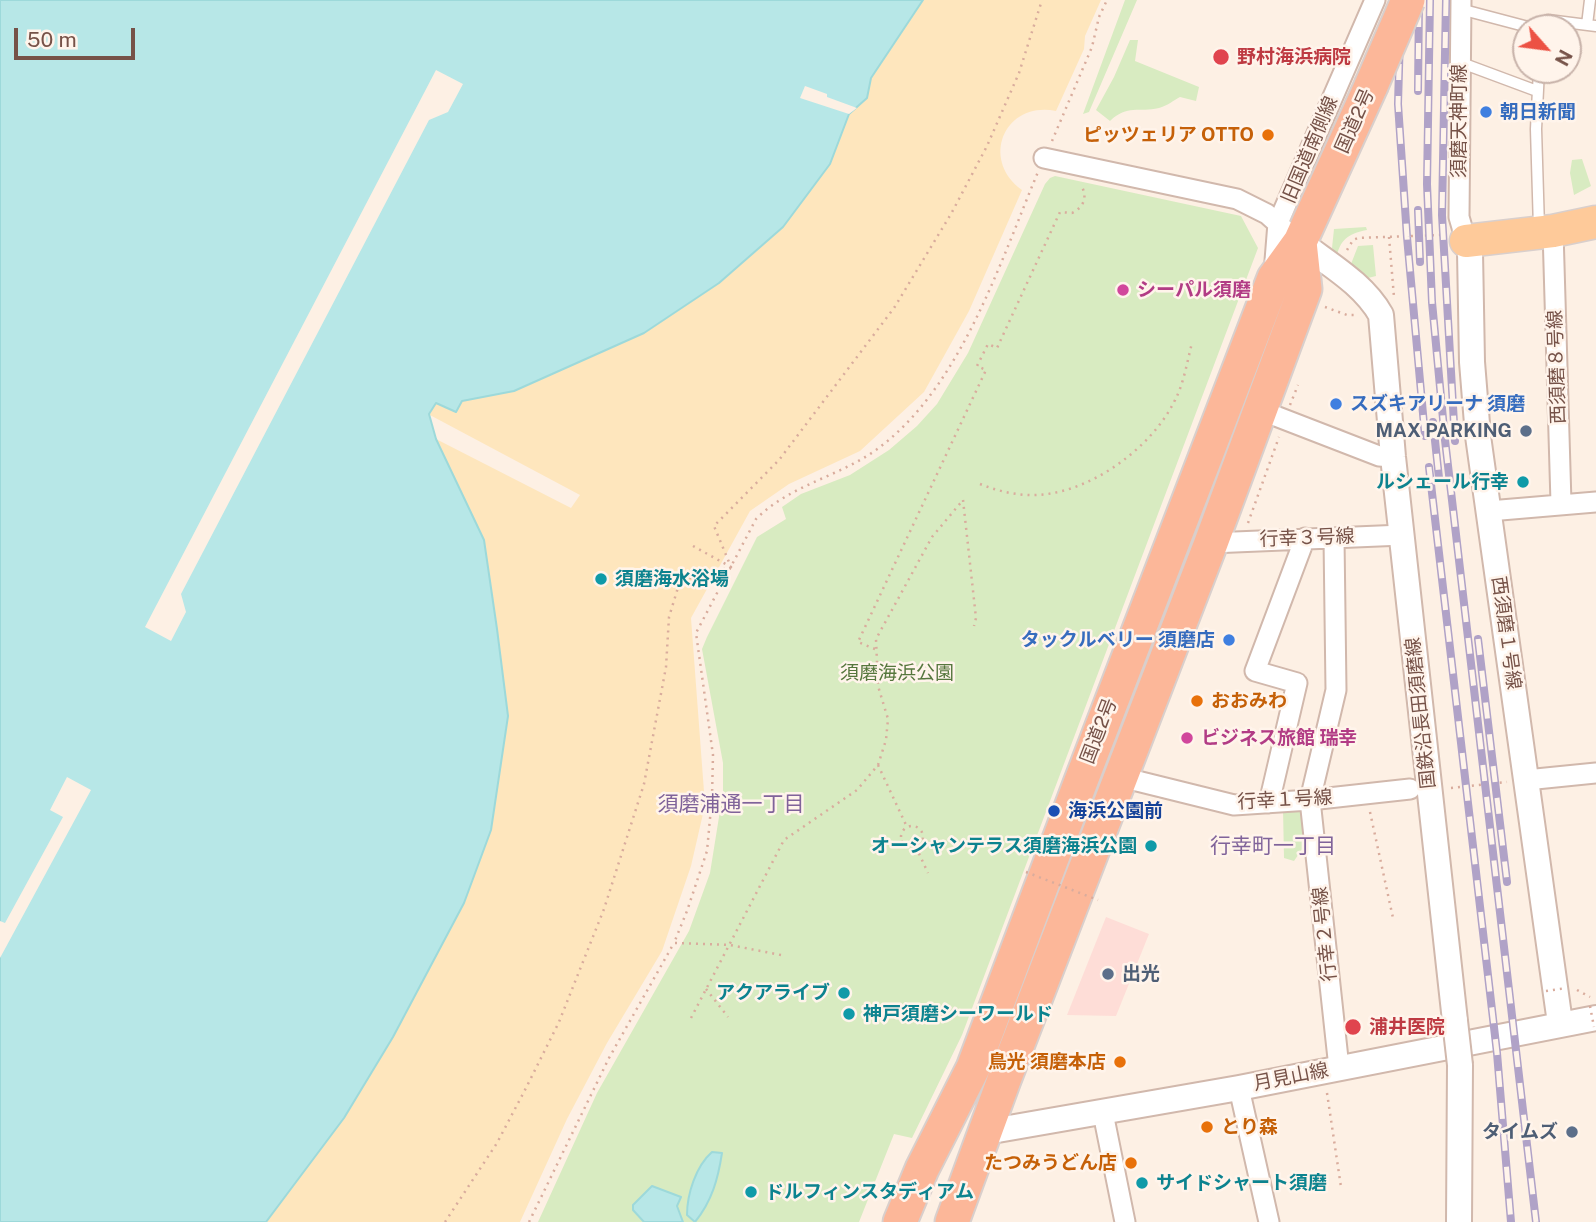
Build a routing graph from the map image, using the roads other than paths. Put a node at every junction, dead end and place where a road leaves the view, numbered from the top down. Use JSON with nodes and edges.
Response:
{"nodes":[{"id":1,"x":1375,"y":0,"type":"edge"},
{"id":2,"x":1408,"y":0,"type":"edge"},
{"id":3,"x":1590,"y":0,"type":"edge"},
{"id":4,"x":1460,"y":5,"type":"edge"},
{"id":5,"x":1512,"y":22,"type":"edge"},
{"id":6,"x":1591,"y":25,"type":"edge"},
{"id":7,"x":1459,"y":61,"type":"junction"},
{"id":8,"x":1538,"y":84,"type":"edge"},
{"id":9,"x":1537,"y":91,"type":"junction"},
{"id":10,"x":1044,"y":158,"type":"road end"},
{"id":11,"x":1596,"y":222,"type":"edge"},
{"id":12,"x":1546,"y":232,"type":"junction"},
{"id":13,"x":1289,"y":233,"type":"junction"},
{"id":14,"x":1459,"y":237,"type":"junction"},
{"id":15,"x":1260,"y":410,"type":"junction"},
{"id":16,"x":1393,"y":457,"type":"junction"},
{"id":17,"x":1596,"y":502,"type":"edge"},
{"id":18,"x":1561,"y":503,"type":"junction"},
{"id":19,"x":1489,"y":511,"type":"junction"},
{"id":20,"x":1403,"y":535,"type":"junction"},
{"id":21,"x":1305,"y":538,"type":"junction"},
{"id":22,"x":1334,"y":538,"type":"junction"},
{"id":23,"x":1211,"y":543,"type":"junction"},
{"id":24,"x":1596,"y":772,"type":"edge"},
{"id":25,"x":1121,"y":777,"type":"junction"},
{"id":26,"x":1520,"y":780,"type":"junction"},
{"id":27,"x":1410,"y":789,"type":"dead end"},
{"id":28,"x":1310,"y":800,"type":"junction"},
{"id":29,"x":1269,"y":803,"type":"junction"},
{"id":30,"x":1593,"y":1012,"type":"edge"},
{"id":31,"x":1560,"y":1023,"type":"junction"},
{"id":32,"x":1332,"y":1077,"type":"junction"},
{"id":33,"x":964,"y":1085,"type":"junction"},
{"id":34,"x":1239,"y":1088,"type":"junction"},
{"id":35,"x":1103,"y":1113,"type":"junction"},
{"id":36,"x":986,"y":1132,"type":"junction"},
{"id":37,"x":900,"y":1222,"type":"edge"},
{"id":38,"x":913,"y":1222,"type":"edge"},
{"id":39,"x":952,"y":1222,"type":"edge"},
{"id":40,"x":1125,"y":1222,"type":"edge"},
{"id":41,"x":1269,"y":1222,"type":"edge"},
{"id":42,"x":1459,"y":1222,"type":"edge"}],
"edges":[{"from":1,"to":13,"type":"street","name":"旧国道南側線"},
{"from":2,"to":13,"type":"highway","name":"国道2号","bridge":true},
{"from":3,"to":6,"type":"lane"},
{"from":4,"to":5,"type":"lane"},
{"from":4,"to":7,"type":"street","name":"須磨天神町線"},
{"from":7,"to":9,"type":"lane"},
{"from":7,"to":14,"type":"street","name":"須磨天神町線"},
{"from":8,"to":9,"type":"lane"},
{"from":9,"to":12,"type":"lane"},
{"from":10,"to":13,"type":"street"},
{"from":11,"to":12,"type":"main road"},
{"from":12,"to":14,"type":"main road"},
{"from":12,"to":18,"type":"street","name":"西須磨８号線"},
{"from":13,"to":15,"type":"highway","name":"国道2号"},
{"from":13,"to":16,"type":"street","name":"国鉄沿長田須磨線"},
{"from":13,"to":33,"type":"highway","name":"国道2号"},
{"from":14,"to":19,"type":"street","name":"西須磨１号線"},
{"from":15,"to":16,"type":"street"},
{"from":15,"to":23,"type":"highway","name":"国道2号"},
{"from":16,"to":20,"type":"street","name":"国鉄沿長田須磨線"},
{"from":17,"to":18,"type":"street"},
{"from":18,"to":19,"type":"street"},
{"from":19,"to":26,"type":"street","name":"西須磨１号線"},
{"from":20,"to":22,"type":"street","name":"行幸３号線"},
{"from":20,"to":42,"type":"street","name":"国鉄沿長田須磨線","bridge":true},
{"from":21,"to":22,"type":"street","name":"行幸３号線"},
{"from":21,"to":23,"type":"street","name":"行幸３号線"},
{"from":21,"to":29,"type":"street"},
{"from":22,"to":28,"type":"street","name":"行幸２号線"},
{"from":23,"to":25,"type":"highway","name":"国道2号"},
{"from":24,"to":26,"type":"street"},
{"from":25,"to":29,"type":"street","name":"行幸１号線"},
{"from":25,"to":36,"type":"highway","name":"国道2号"},
{"from":26,"to":31,"type":"street","name":"西須磨１号線"},
{"from":27,"to":28,"type":"street","name":"行幸１号線"},
{"from":28,"to":29,"type":"street","name":"行幸１号線"},
{"from":28,"to":32,"type":"street","name":"行幸２号線"},
{"from":30,"to":31,"type":"street","name":"月見山線"},
{"from":31,"to":32,"type":"street","name":"月見山線"},
{"from":32,"to":34,"type":"street","name":"月見山線"},
{"from":33,"to":36,"type":"highway"},
{"from":33,"to":37,"type":"highway","name":"国道2号"},
{"from":34,"to":35,"type":"street","name":"月見山線"},
{"from":34,"to":41,"type":"street"},
{"from":35,"to":36,"type":"street","name":"月見山線"},
{"from":35,"to":40,"type":"street"},
{"from":36,"to":38,"type":"highway"},
{"from":36,"to":39,"type":"highway","name":"国道2号"}]}
